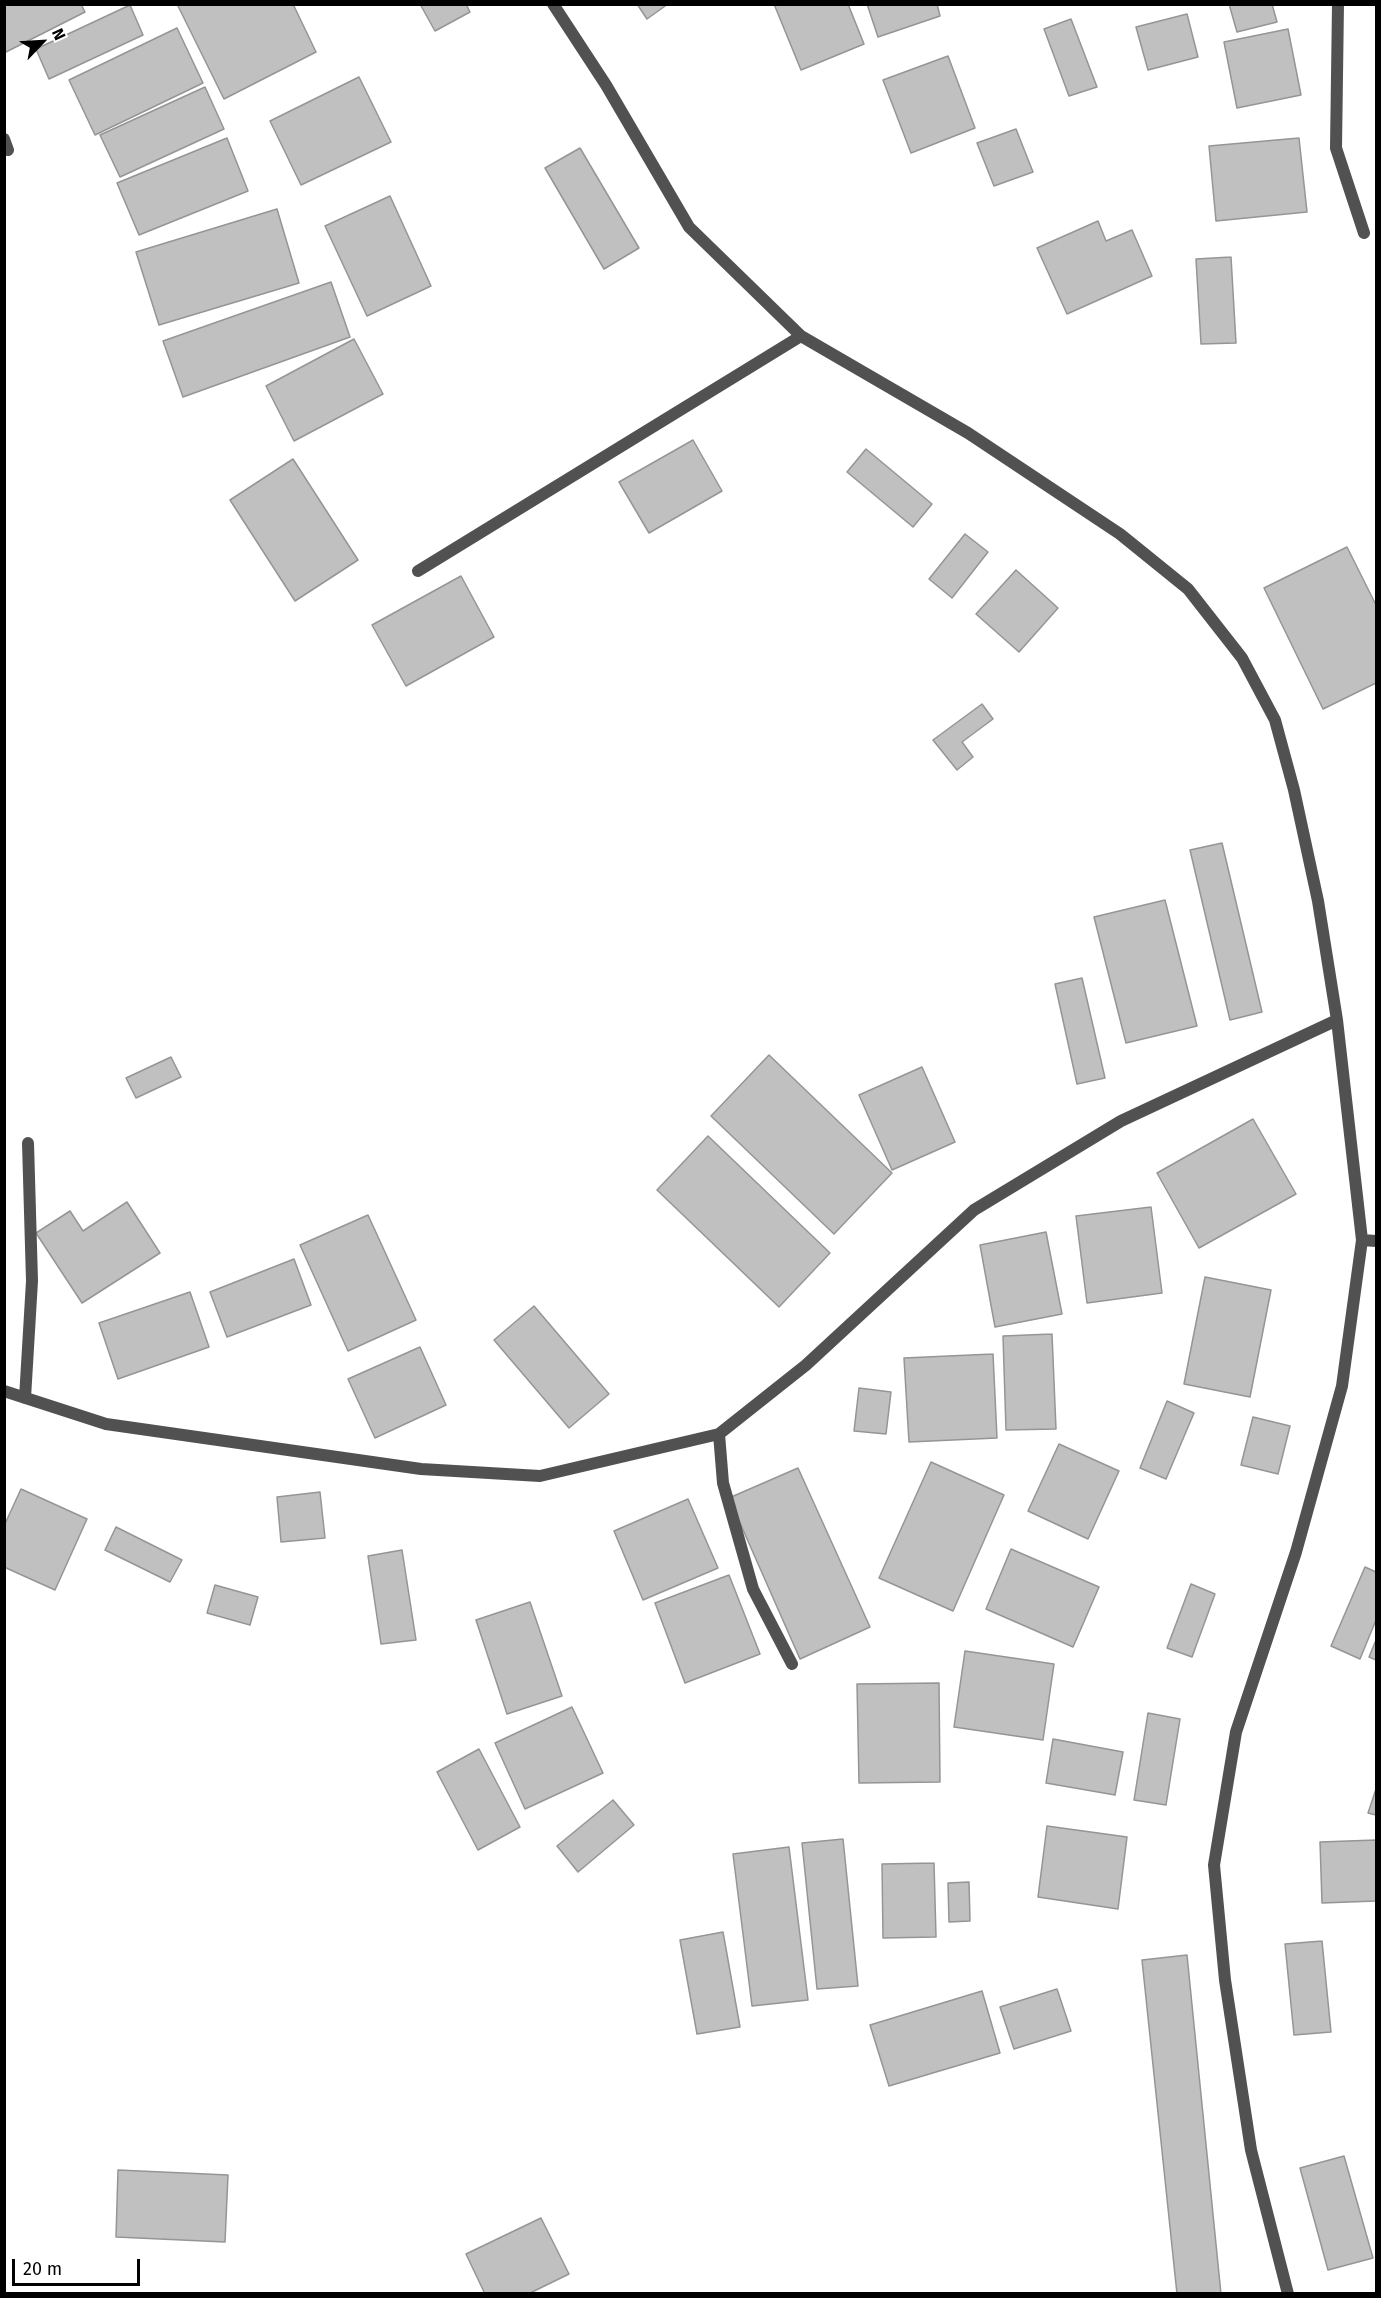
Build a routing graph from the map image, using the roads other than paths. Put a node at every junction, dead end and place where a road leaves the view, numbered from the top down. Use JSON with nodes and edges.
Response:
{"nodes":[{"id":1,"x":553,"y":4,"type":"edge"},
{"id":2,"x":1338,"y":4,"type":"edge"},
{"id":3,"x":1364,"y":233,"type":"dead end"},
{"id":4,"x":801,"y":336,"type":"junction"},
{"id":5,"x":418,"y":571,"type":"dead end"},
{"id":6,"x":1337,"y":1020,"type":"junction"},
{"id":7,"x":28,"y":1143,"type":"dead end"},
{"id":8,"x":1362,"y":1240,"type":"junction"},
{"id":9,"x":1377,"y":1241,"type":"edge"},
{"id":10,"x":4,"y":1391,"type":"edge"},
{"id":11,"x":25,"y":1398,"type":"junction"},
{"id":12,"x":719,"y":1434,"type":"junction"},
{"id":13,"x":792,"y":1664,"type":"dead end"},
{"id":14,"x":1288,"y":2294,"type":"edge"}],
"edges":[{"from":1,"to":4,"type":"street"},
{"from":2,"to":3,"type":"street"},
{"from":4,"to":5,"type":"street"},
{"from":4,"to":6,"type":"street"},
{"from":6,"to":8,"type":"street"},
{"from":6,"to":12,"type":"street"},
{"from":7,"to":11,"type":"street"},
{"from":8,"to":9,"type":"street"},
{"from":8,"to":14,"type":"street"},
{"from":10,"to":11,"type":"street"},
{"from":11,"to":12,"type":"street"},
{"from":12,"to":13,"type":"street"}]}
